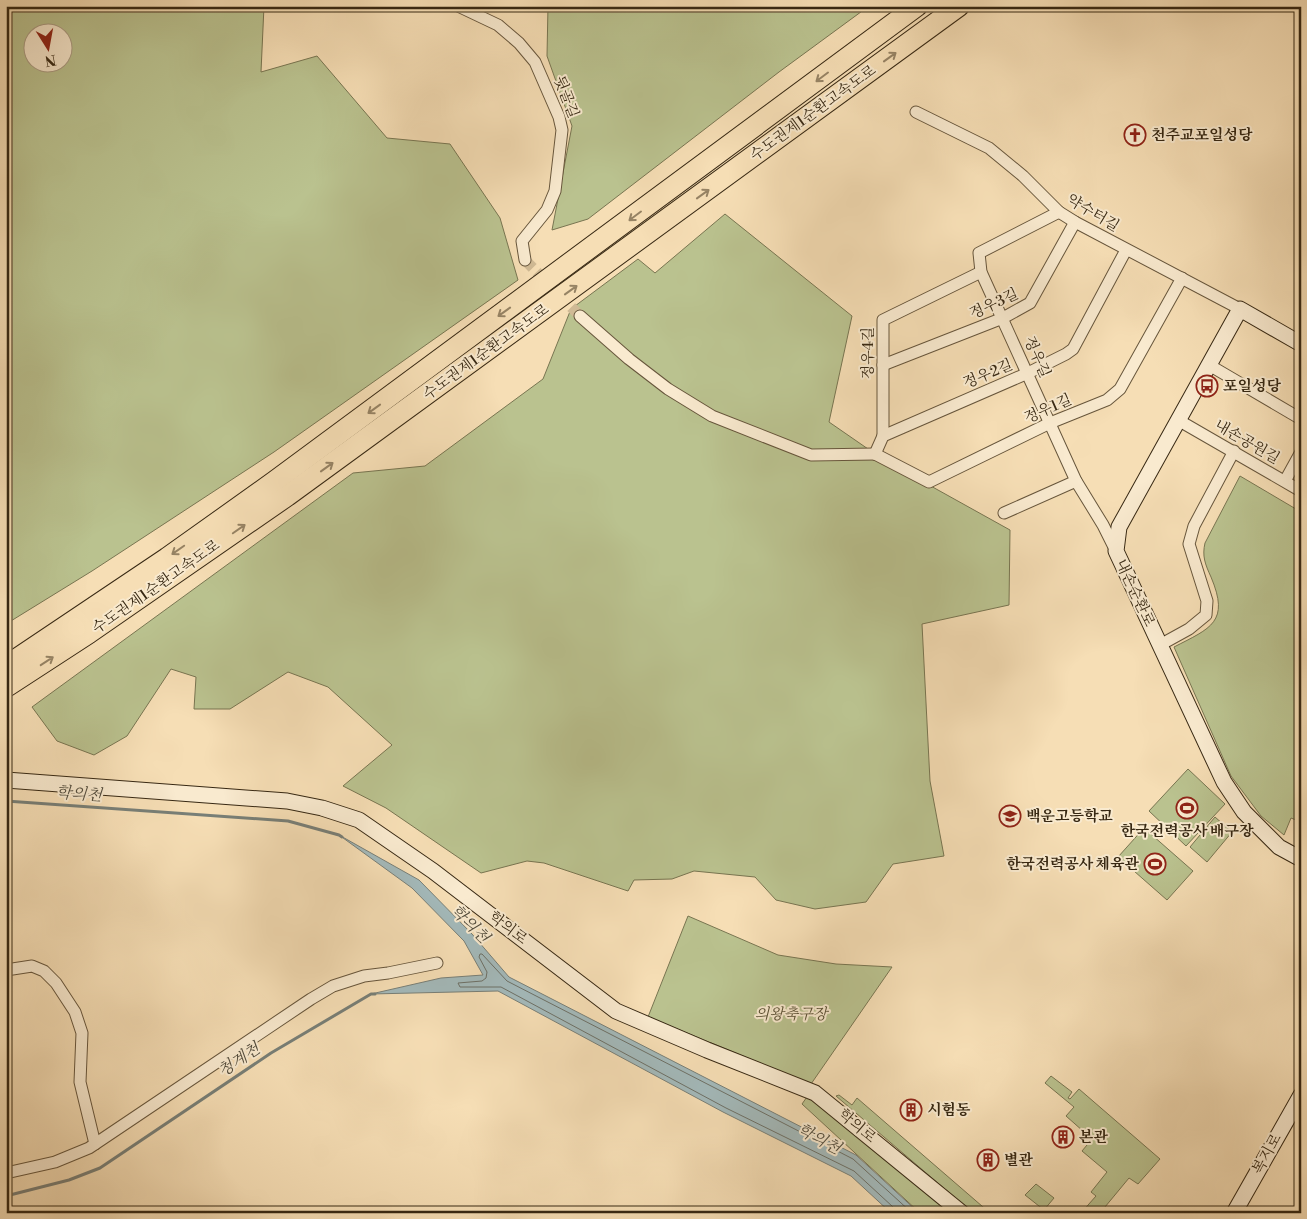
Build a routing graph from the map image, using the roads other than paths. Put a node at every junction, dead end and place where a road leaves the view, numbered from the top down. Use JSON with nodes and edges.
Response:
{"nodes":[{"id":1,"x":458,"y":6,"type":"edge"},
{"id":2,"x":917,"y":6,"type":"edge"},
{"id":3,"x":959,"y":6,"type":"edge"},
{"id":4,"x":916,"y":112,"type":"dead end"},
{"id":5,"x":1059,"y":212,"type":"junction"},
{"id":6,"x":1075,"y":222,"type":"junction"},
{"id":7,"x":1126,"y":250,"type":"junction"},
{"id":8,"x":525,"y":260,"type":"dead end"},
{"id":9,"x":981,"y":272,"type":"junction"},
{"id":10,"x":1182,"y":278,"type":"junction"},
{"id":11,"x":1240,"y":309,"type":"junction"},
{"id":12,"x":580,"y":316,"type":"tunnel mouth"},
{"id":13,"x":1003,"y":318,"type":"junction"},
{"id":14,"x":1301,"y":344,"type":"edge"},
{"id":15,"x":883,"y":365,"type":"junction"},
{"id":16,"x":1209,"y":365,"type":"junction"},
{"id":17,"x":1028,"y":373,"type":"junction"},
{"id":18,"x":1301,"y":419,"type":"edge"},
{"id":19,"x":1178,"y":420,"type":"junction"},
{"id":20,"x":1050,"y":423,"type":"junction"},
{"id":21,"x":882,"y":436,"type":"junction"},
{"id":22,"x":1234,"y":451,"type":"junction"},
{"id":23,"x":1301,"y":452,"type":"edge"},
{"id":24,"x":875,"y":454,"type":"junction"},
{"id":25,"x":1076,"y":481,"type":"junction"},
{"id":26,"x":1285,"y":482,"type":"junction"},
{"id":27,"x":281,"y":489,"type":"junction"},
{"id":28,"x":1301,"y":491,"type":"edge"},
{"id":29,"x":1004,"y":513,"type":"dead end"},
{"id":30,"x":1116,"y":551,"type":"junction"},
{"id":31,"x":1160,"y":646,"type":"junction"},
{"id":32,"x":6,"y":666,"type":"edge"},
{"id":33,"x":6,"y":687,"type":"edge"},
{"id":34,"x":6,"y":780,"type":"edge"},
{"id":35,"x":1301,"y":858,"type":"edge"},
{"id":36,"x":437,"y":963,"type":"dead end"},
{"id":37,"x":6,"y":970,"type":"edge"},
{"id":38,"x":1301,"y":1094,"type":"edge"},
{"id":39,"x":95,"y":1144,"type":"junction"},
{"id":40,"x":6,"y":1173,"type":"edge"},
{"id":41,"x":962,"y":1213,"type":"edge"},
{"id":42,"x":1234,"y":1213,"type":"edge"}],
"edges":[{"from":1,"to":8,"type":"street","name":"뒷골길"},
{"from":2,"to":27,"type":"highway","name":"수도권제1순환고속도로","one_way":true},
{"from":27,"to":3,"type":"highway","name":"수도권제1순환고속도로","one_way":true},
{"from":4,"to":5,"type":"street","name":"약수터길"},
{"from":5,"to":6,"type":"street","name":"약수터길"},
{"from":5,"to":9,"type":"street"},
{"from":6,"to":7,"type":"street","name":"약수터길"},
{"from":6,"to":13,"type":"street","name":"정우3길"},
{"from":7,"to":10,"type":"street","name":"약수터길"},
{"from":7,"to":17,"type":"street","name":"정우2길"},
{"from":9,"to":13,"type":"street","name":"정우길"},
{"from":9,"to":15,"type":"street","name":"정우4길"},
{"from":10,"to":11,"type":"street","name":"약수터길"},
{"from":10,"to":20,"type":"street","name":"정우1길"},
{"from":11,"to":14,"type":"street"},
{"from":11,"to":16,"type":"street","name":"내손순환로"},
{"from":12,"to":24,"type":"street"},
{"from":13,"to":15,"type":"street","name":"정우3길"},
{"from":13,"to":17,"type":"street","name":"정우길"},
{"from":15,"to":21,"type":"street","name":"정우4길"},
{"from":16,"to":18,"type":"street"},
{"from":16,"to":19,"type":"street","name":"내손순환로"},
{"from":17,"to":20,"type":"street","name":"정우길"},
{"from":17,"to":21,"type":"street","name":"정우2길"},
{"from":19,"to":22,"type":"street","name":"내손공원길"},
{"from":19,"to":30,"type":"street","name":"내손순환로"},
{"from":20,"to":24,"type":"street","name":"정우1길"},
{"from":20,"to":25,"type":"street","name":"정우길"},
{"from":21,"to":24,"type":"street"},
{"from":22,"to":26,"type":"street","name":"내손공원길"},
{"from":22,"to":31,"type":"street"},
{"from":23,"to":26,"type":"street"},
{"from":25,"to":29,"type":"street"},
{"from":25,"to":30,"type":"street","name":"정우길"},
{"from":26,"to":28,"type":"street","name":"내손공원길"},
{"from":27,"to":32,"type":"highway","name":"수도권제1순환고속도로","one_way":true},
{"from":33,"to":27,"type":"highway","name":"수도권제1순환고속도로","one_way":true},
{"from":30,"to":31,"type":"street","name":"내손순환로"},
{"from":31,"to":35,"type":"street","name":"내손순환로"},
{"from":34,"to":41,"type":"street","name":"학의로"},
{"from":36,"to":39,"type":"street"},
{"from":37,"to":39,"type":"street"},
{"from":38,"to":42,"type":"street","name":"복지로"},
{"from":39,"to":40,"type":"street"}]}
